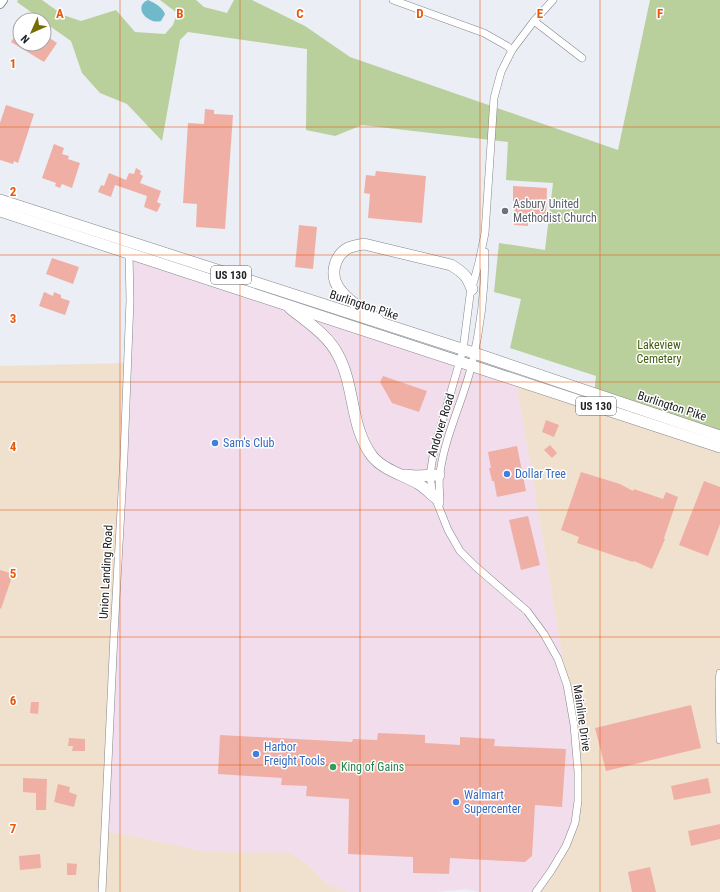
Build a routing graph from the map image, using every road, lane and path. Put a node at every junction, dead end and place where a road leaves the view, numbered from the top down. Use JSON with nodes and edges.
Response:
{"nodes":[{"id":1,"x":3,"y":0,"type":"edge"},
{"id":2,"x":393,"y":0,"type":"edge"},
{"id":3,"x":553,"y":0,"type":"edge"},
{"id":4,"x":0,"y":4,"type":"edge"},
{"id":5,"x":534,"y":21,"type":"junction"},
{"id":6,"x":512,"y":50,"type":"junction"},
{"id":7,"x":582,"y":58,"type":"dead end"},
{"id":8,"x":0,"y":200,"type":"edge"},
{"id":9,"x":0,"y":211,"type":"edge"},
{"id":10,"x":485,"y":233,"type":"junction"},
{"id":11,"x":129,"y":253,"type":"junction"},
{"id":12,"x":472,"y":289,"type":"junction"},
{"id":13,"x":284,"y":304,"type":"junction"},
{"id":14,"x":388,"y":327,"type":"junction"},
{"id":15,"x":463,"y":350,"type":"junction"},
{"id":16,"x":474,"y":353,"type":"junction"},
{"id":17,"x":459,"y":361,"type":"junction"},
{"id":18,"x":472,"y":365,"type":"junction"},
{"id":19,"x":720,"y":436,"type":"edge"},
{"id":20,"x":720,"y":447,"type":"edge"},
{"id":21,"x":398,"y":474,"type":"junction"},
{"id":22,"x":435,"y":475,"type":"junction"},
{"id":23,"x":436,"y":498,"type":"junction"},
{"id":24,"x":440,"y":509,"type":"junction"},
{"id":25,"x":720,"y":673,"type":"edge"},
{"id":26,"x":720,"y":740,"type":"edge"},
{"id":27,"x":102,"y":892,"type":"edge"},
{"id":28,"x":536,"y":892,"type":"edge"}],
"edges":[{"from":1,"to":4,"type":"street"},
{"from":2,"to":6,"type":"street"},
{"from":3,"to":5,"type":"street","name":"Andover Road"},
{"from":5,"to":6,"type":"street","name":"Andover Road"},
{"from":5,"to":7,"type":"street"},
{"from":6,"to":10,"type":"street","name":"Andover Road"},
{"from":8,"to":14,"type":"highway","name":"Burlington Pike","number":"US 130"},
{"from":9,"to":11,"type":"highway","name":"Burlington Pike","number":"US 130"},
{"from":10,"to":12,"type":"street","name":"Andover Road"},
{"from":10,"to":16,"type":"street","name":"Andover Road"},
{"from":11,"to":13,"type":"highway","name":"Burlington Pike","number":"US 130"},
{"from":11,"to":27,"type":"street","name":"Union Landing Road"},
{"from":12,"to":14,"type":"highway"},
{"from":12,"to":15,"type":"street","name":"Andover Road"},
{"from":13,"to":17,"type":"highway","name":"Burlington Pike","number":"US 130"},
{"from":13,"to":21,"type":"highway"},
{"from":14,"to":15,"type":"highway","name":"Burlington Pike","number":"US 130"},
{"from":15,"to":16,"type":"highway","name":"Burlington Pike","number":"US 130"},
{"from":15,"to":17,"type":"street","name":"Andover Road"},
{"from":16,"to":18,"type":"street","name":"Andover Road"},
{"from":16,"to":19,"type":"highway","name":"Burlington Pike","number":"US 130"},
{"from":17,"to":18,"type":"highway","name":"Burlington Pike","number":"US 130"},
{"from":17,"to":22,"type":"street","name":"Andover Road"},
{"from":18,"to":20,"type":"highway","name":"Burlington Pike","number":"US 130"},
{"from":18,"to":22,"type":"street","name":"Andover Road"},
{"from":21,"to":22,"type":"highway"},
{"from":21,"to":23,"type":"highway"},
{"from":22,"to":23,"type":"street","name":"Andover Road"},
{"from":22,"to":24,"type":"street","name":"Andover Road"},
{"from":23,"to":24,"type":"street","name":"Andover Road"},
{"from":24,"to":28,"type":"street","name":"Mainline Drive"},
{"from":25,"to":26,"type":"street"}]}
